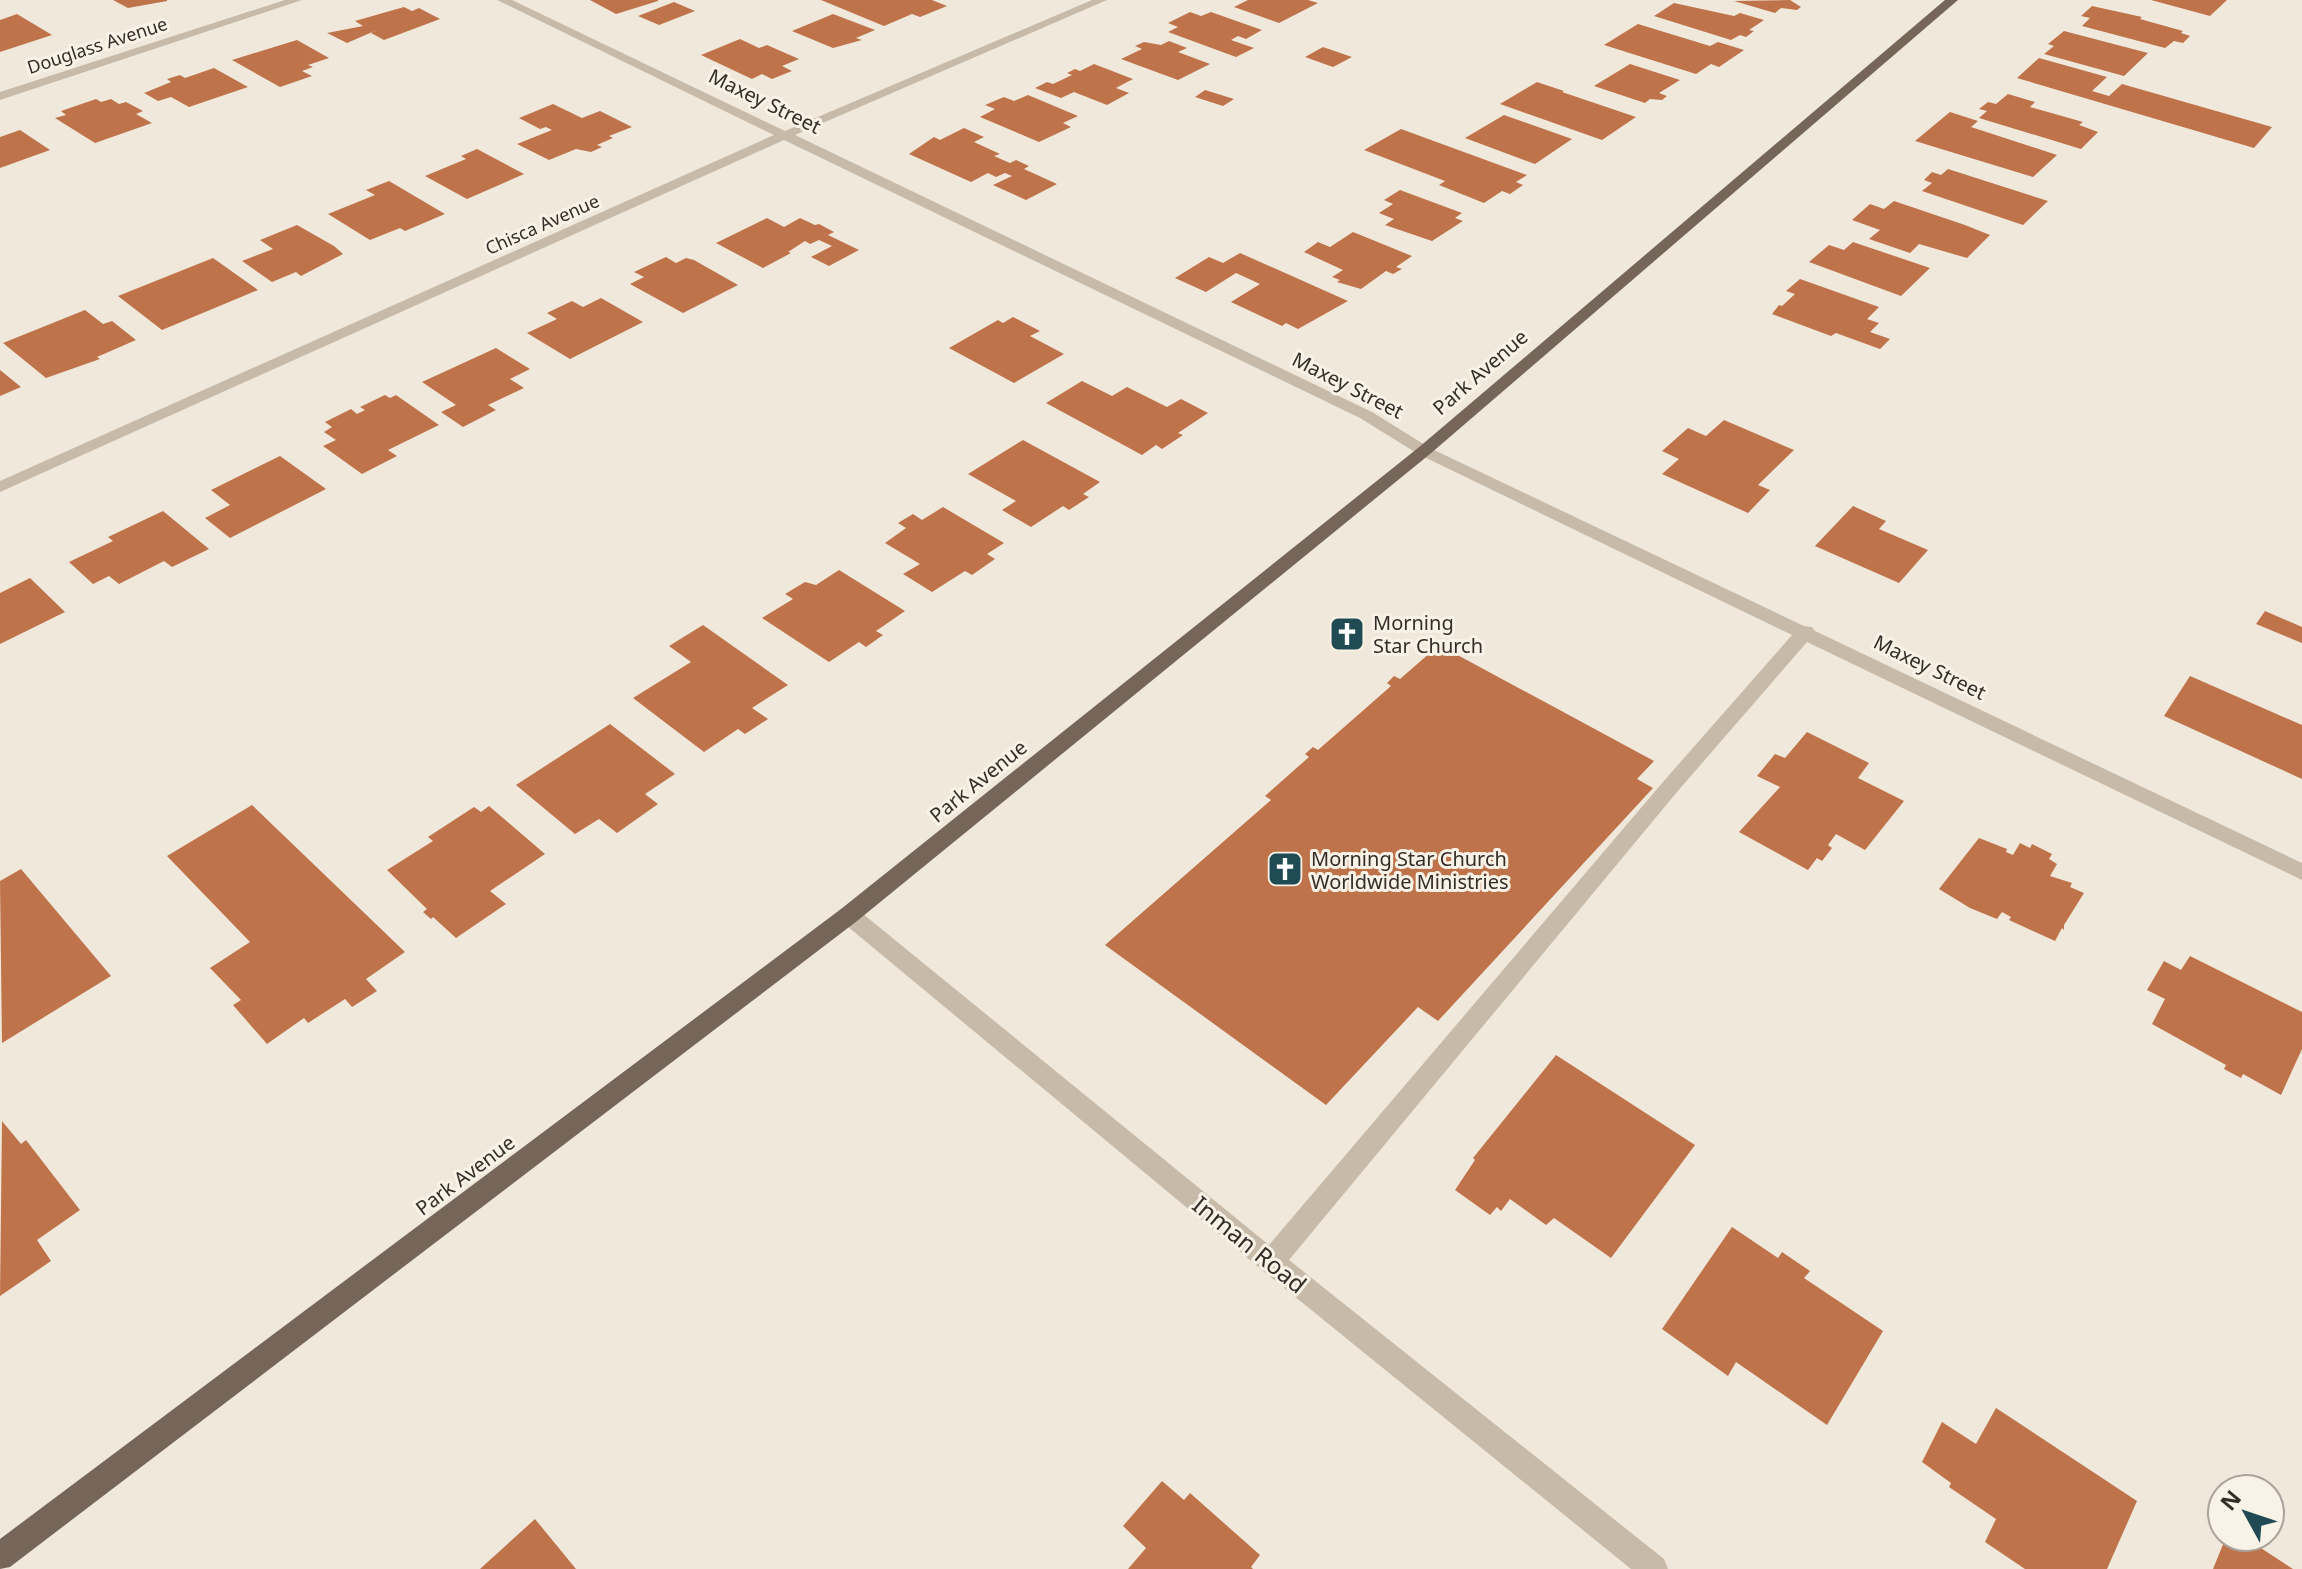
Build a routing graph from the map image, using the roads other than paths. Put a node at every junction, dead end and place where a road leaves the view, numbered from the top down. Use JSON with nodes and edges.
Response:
{"nodes":[{"id":1,"x":296,"y":0,"type":"edge"},
{"id":2,"x":503,"y":0,"type":"edge"},
{"id":3,"x":1101,"y":0,"type":"edge"},
{"id":4,"x":1952,"y":0,"type":"edge"},
{"id":5,"x":0,"y":96,"type":"edge"},
{"id":6,"x":785,"y":135,"type":"junction"},
{"id":7,"x":1424,"y":451,"type":"junction"},
{"id":8,"x":0,"y":487,"type":"edge"},
{"id":9,"x":1806,"y":631,"type":"junction"},
{"id":10,"x":2302,"y":872,"type":"edge"},
{"id":11,"x":849,"y":915,"type":"junction"},
{"id":12,"x":1271,"y":1262,"type":"junction"},
{"id":13,"x":0,"y":1557,"type":"edge"},
{"id":14,"x":1654,"y":1569,"type":"edge"}],
"edges":[{"from":1,"to":5,"type":"street","name":"Douglass Avenue"},
{"from":2,"to":6,"type":"street","name":"Maxey Street"},
{"from":3,"to":6,"type":"street","name":"Chisca Avenue"},
{"from":4,"to":7,"type":"main road","name":"Park Avenue"},
{"from":6,"to":7,"type":"street","name":"Maxey Street"},
{"from":6,"to":8,"type":"street","name":"Chisca Avenue"},
{"from":7,"to":9,"type":"street","name":"Maxey Street"},
{"from":7,"to":11,"type":"main road","name":"Park Avenue"},
{"from":9,"to":10,"type":"street","name":"Maxey Street"},
{"from":9,"to":12,"type":"street"},
{"from":11,"to":12,"type":"street","name":"Inman Road"},
{"from":11,"to":13,"type":"main road","name":"Park Avenue"},
{"from":12,"to":14,"type":"street","name":"Inman Road"}]}
